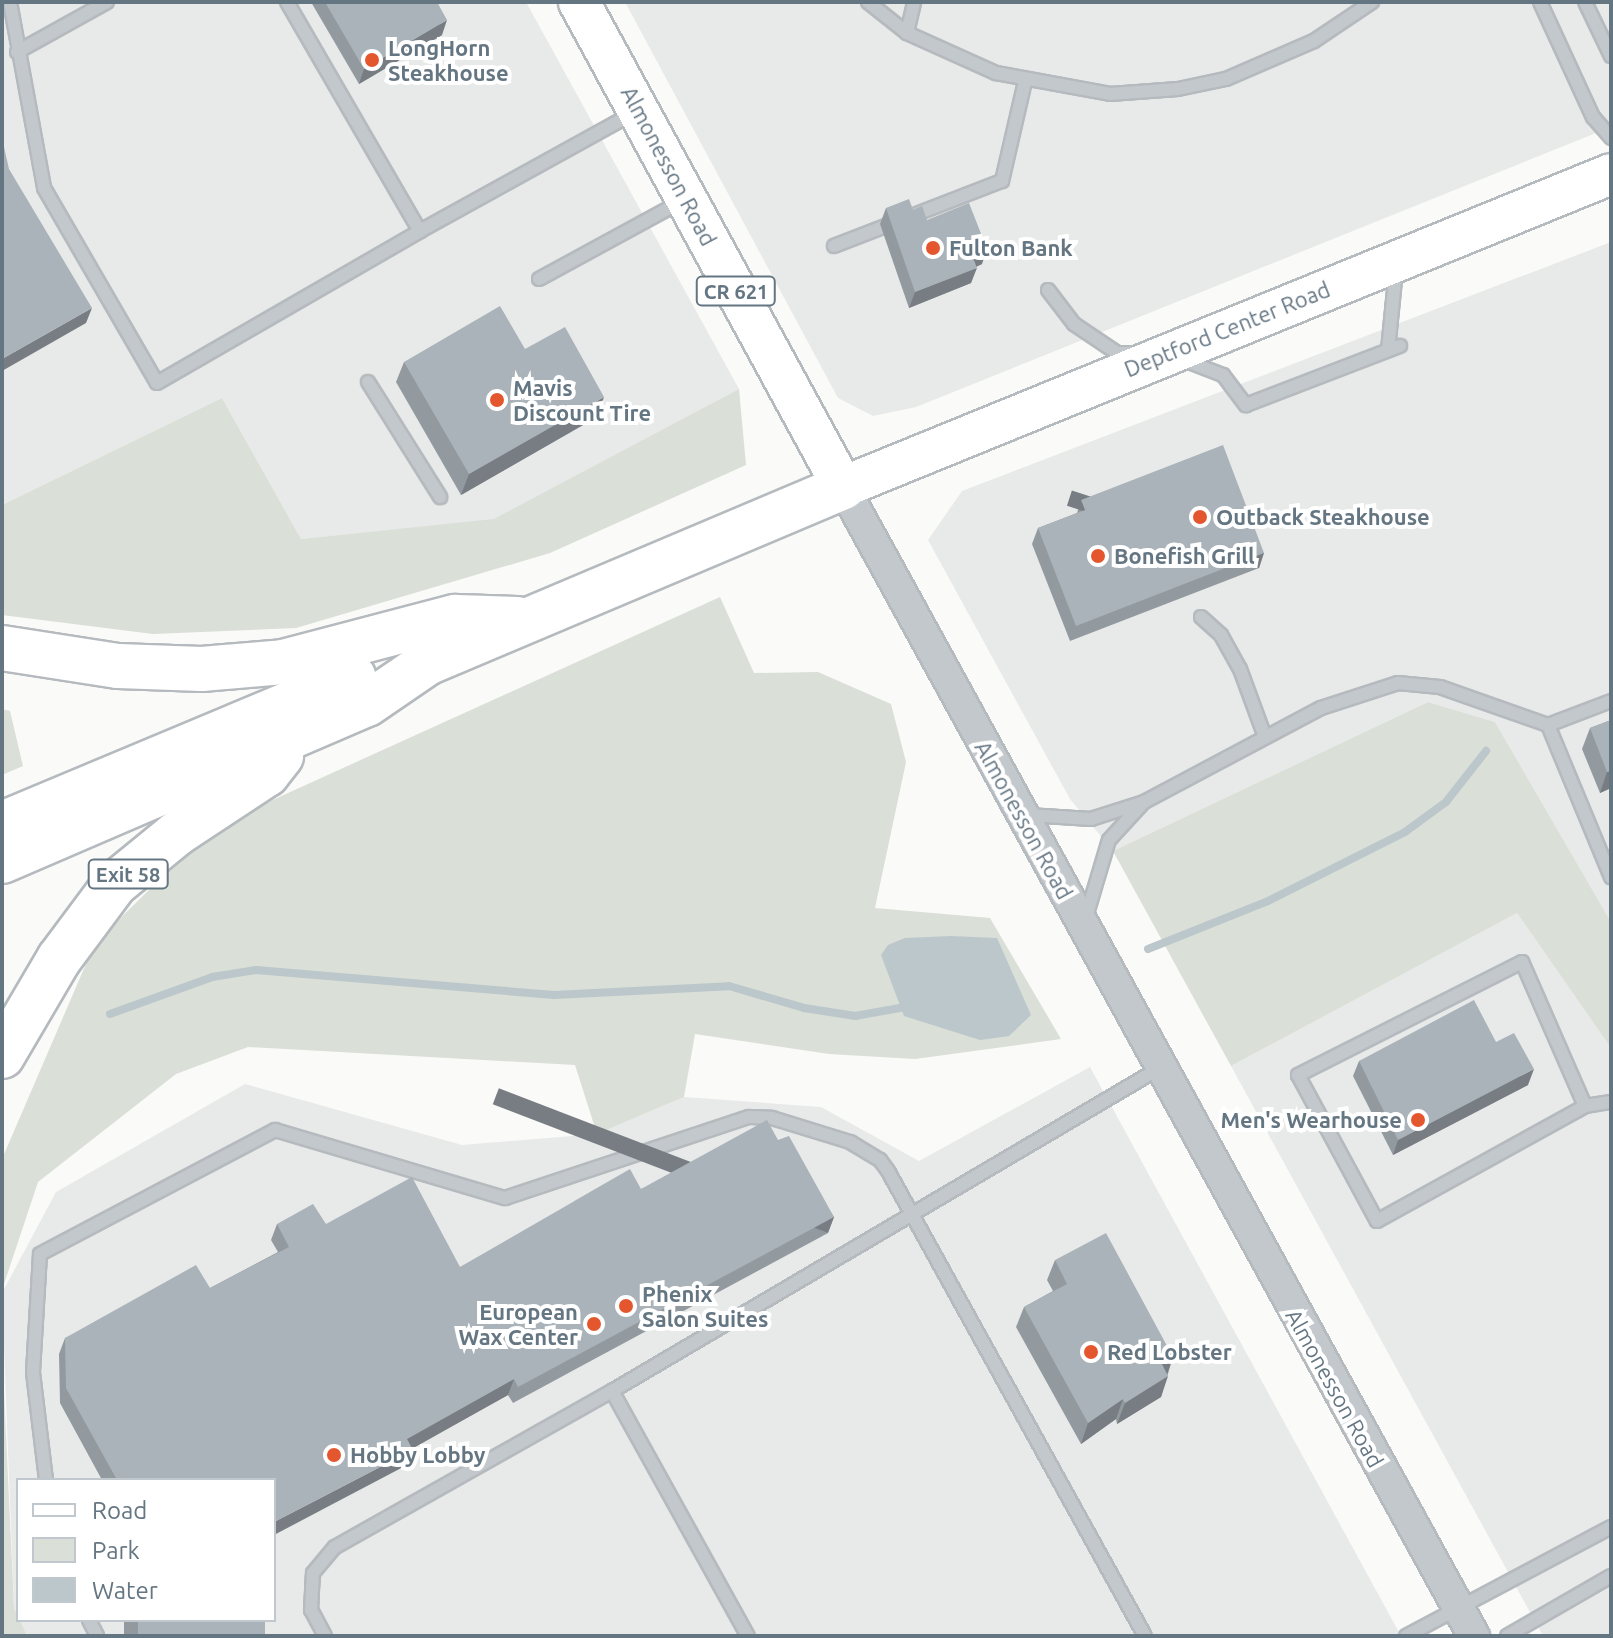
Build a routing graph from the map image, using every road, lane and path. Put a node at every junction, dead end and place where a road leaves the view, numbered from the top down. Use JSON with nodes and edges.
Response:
{"nodes":[{"id":1,"x":10,"y":2,"type":"edge"},
{"id":2,"x":107,"y":2,"type":"edge"},
{"id":3,"x":287,"y":2,"type":"edge"},
{"id":4,"x":579,"y":2,"type":"edge"},
{"id":5,"x":868,"y":2,"type":"edge"},
{"id":6,"x":914,"y":2,"type":"edge"},
{"id":7,"x":1372,"y":2,"type":"edge"},
{"id":8,"x":1540,"y":2,"type":"edge"},
{"id":9,"x":1585,"y":2,"type":"edge"},
{"id":10,"x":907,"y":33,"type":"junction"},
{"id":11,"x":17,"y":52,"type":"junction"},
{"id":12,"x":1611,"y":56,"type":"edge"},
{"id":13,"x":1025,"y":81,"type":"junction"},
{"id":14,"x":639,"y":110,"type":"junction"},
{"id":15,"x":1611,"y":138,"type":"edge"},
{"id":16,"x":1611,"y":174,"type":"edge"},
{"id":17,"x":686,"y":198,"type":"junction"},
{"id":18,"x":420,"y":231,"type":"junction"},
{"id":19,"x":834,"y":246,"type":"dead end"},
{"id":20,"x":1397,"y":260,"type":"junction"},
{"id":21,"x":539,"y":279,"type":"dead end"},
{"id":22,"x":1048,"y":290,"type":"dead end"},
{"id":23,"x":1166,"y":354,"type":"junction"},
{"id":24,"x":368,"y":382,"type":"dead end"},
{"id":25,"x":843,"y":487,"type":"junction"},
{"id":26,"x":440,"y":497,"type":"dead end"},
{"id":27,"x":1201,"y":617,"type":"dead end"},
{"id":28,"x":531,"y":619,"type":"junction"},
{"id":29,"x":2,"y":648,"type":"edge"},
{"id":30,"x":427,"y":663,"type":"junction"},
{"id":31,"x":1611,"y":701,"type":"edge"},
{"id":32,"x":1548,"y":725,"type":"junction"},
{"id":33,"x":300,"y":733,"type":"junction"},
{"id":34,"x":1265,"y":737,"type":"junction"},
{"id":35,"x":1144,"y":802,"type":"junction"},
{"id":36,"x":1021,"y":814,"type":"junction"},
{"id":37,"x":2,"y":824,"type":"edge"},
{"id":38,"x":2,"y":861,"type":"edge"},
{"id":39,"x":1611,"y":877,"type":"edge"},
{"id":40,"x":1084,"y":928,"type":"junction"},
{"id":41,"x":2,"y":1056,"type":"edge"},
{"id":42,"x":1160,"y":1068,"type":"junction"},
{"id":43,"x":1611,"y":1102,"type":"edge"},
{"id":44,"x":1585,"y":1106,"type":"junction"},
{"id":45,"x":912,"y":1213,"type":"junction"},
{"id":46,"x":612,"y":1391,"type":"junction"},
{"id":47,"x":46,"y":1478,"type":"edge"},
{"id":48,"x":1611,"y":1527,"type":"edge"},
{"id":49,"x":1611,"y":1576,"type":"edge"},
{"id":50,"x":1457,"y":1609,"type":"junction"},
{"id":51,"x":325,"y":1636,"type":"edge"},
{"id":52,"x":748,"y":1636,"type":"edge"},
{"id":53,"x":1145,"y":1636,"type":"edge"},
{"id":54,"x":1406,"y":1636,"type":"edge"},
{"id":55,"x":1474,"y":1636,"type":"edge"},
{"id":56,"x":1507,"y":1636,"type":"edge"}],
"edges":[{"from":1,"to":11,"type":"lane"},
{"from":2,"to":11,"type":"lane"},
{"from":3,"to":18,"type":"lane"},
{"from":4,"to":14,"type":"main road","name":"Almonesson Road","number":"CR 621"},
{"from":5,"to":10,"type":"lane"},
{"from":6,"to":10,"type":"lane"},
{"from":7,"to":13,"type":"lane"},
{"from":8,"to":15,"type":"lane"},
{"from":9,"to":12,"type":"lane"},
{"from":10,"to":13,"type":"lane"},
{"from":11,"to":18,"type":"lane"},
{"from":13,"to":19,"type":"lane"},
{"from":14,"to":17,"type":"main road","name":"Almonesson Road","number":"CR 621"},
{"from":14,"to":18,"type":"lane"},
{"from":16,"to":20,"type":"main road","name":"Deptford Center Road"},
{"from":17,"to":21,"type":"lane"},
{"from":17,"to":25,"type":"main road","name":"Almonesson Road","number":"CR 621"},
{"from":20,"to":23,"type":"main road","name":"Deptford Center Road"},
{"from":20,"to":23,"type":"lane"},
{"from":22,"to":23,"type":"lane"},
{"from":23,"to":25,"type":"main road","name":"Deptford Center Road"},
{"from":24,"to":26,"type":"lane"},
{"from":25,"to":28,"type":"highway"},
{"from":25,"to":36,"type":"street","name":"Almonesson Road","number":"CR 621"},
{"from":27,"to":34,"type":"lane"},
{"from":28,"to":29,"type":"highway"},
{"from":28,"to":30,"type":"highway"},
{"from":30,"to":33,"type":"highway","number":"Exit 58"},
{"from":30,"to":37,"type":"highway"},
{"from":31,"to":32,"type":"lane"},
{"from":32,"to":34,"type":"lane"},
{"from":32,"to":39,"type":"lane"},
{"from":33,"to":38,"type":"highway","number":"Exit 58"},
{"from":33,"to":41,"type":"highway","number":"Exit 58"},
{"from":34,"to":35,"type":"lane"},
{"from":35,"to":36,"type":"lane"},
{"from":35,"to":40,"type":"lane"},
{"from":36,"to":40,"type":"street","name":"Almonesson Road","number":"CR 621"},
{"from":40,"to":42,"type":"street","name":"Almonesson Road","number":"CR 621"},
{"from":42,"to":45,"type":"lane"},
{"from":42,"to":50,"type":"street","name":"Almonesson Road","number":"CR 621"},
{"from":43,"to":44,"type":"lane"},
{"from":44,"to":44,"type":"lane"},
{"from":45,"to":46,"type":"lane"},
{"from":45,"to":47,"type":"lane"},
{"from":45,"to":53,"type":"lane"},
{"from":46,"to":51,"type":"lane"},
{"from":46,"to":52,"type":"lane"},
{"from":48,"to":50,"type":"lane"},
{"from":49,"to":56,"type":"lane"},
{"from":50,"to":54,"type":"lane"},
{"from":50,"to":55,"type":"street","name":"Almonesson Road","number":"CR 621"}]}
